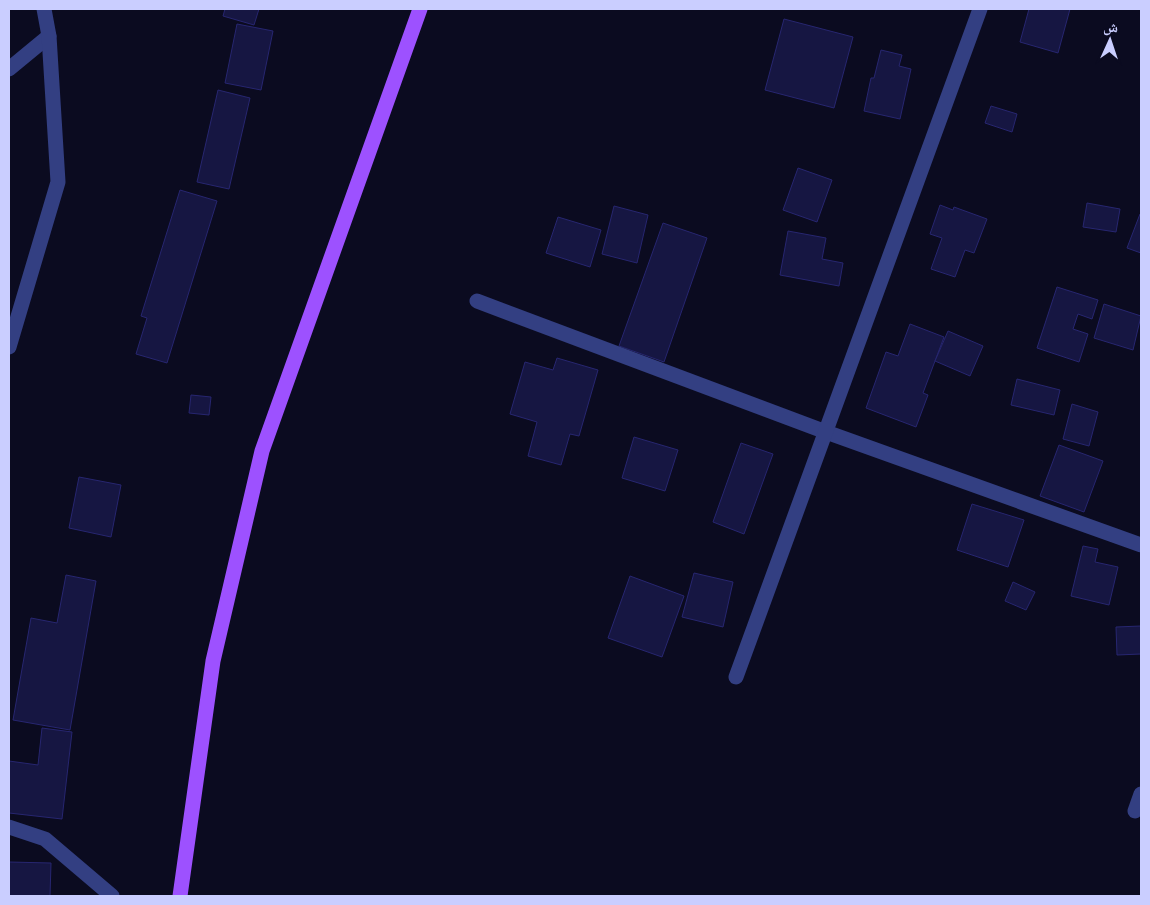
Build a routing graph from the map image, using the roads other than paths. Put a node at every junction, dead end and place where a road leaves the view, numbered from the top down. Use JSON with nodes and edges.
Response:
{"nodes":[{"id":1,"x":44,"y":9,"type":"edge"},
{"id":2,"x":420,"y":9,"type":"edge"},
{"id":3,"x":980,"y":9,"type":"edge"},
{"id":4,"x":49,"y":36,"type":"junction"},
{"id":5,"x":9,"y":69,"type":"edge"},
{"id":6,"x":477,"y":301,"type":"dead end"},
{"id":7,"x":9,"y":347,"type":"edge"},
{"id":8,"x":826,"y":432,"type":"junction"},
{"id":9,"x":1141,"y":545,"type":"edge"},
{"id":10,"x":736,"y":677,"type":"dead end"},
{"id":11,"x":1141,"y":794,"type":"edge"},
{"id":12,"x":1135,"y":811,"type":"dead end"},
{"id":13,"x":9,"y":827,"type":"edge"},
{"id":14,"x":112,"y":896,"type":"edge"},
{"id":15,"x":180,"y":896,"type":"edge"}],
"edges":[{"from":1,"to":4,"type":"street"},
{"from":2,"to":15,"type":"main road"},
{"from":3,"to":8,"type":"street"},
{"from":4,"to":5,"type":"street"},
{"from":4,"to":7,"type":"street"},
{"from":6,"to":8,"type":"street"},
{"from":8,"to":9,"type":"street"},
{"from":8,"to":10,"type":"street"},
{"from":11,"to":12,"type":"street"},
{"from":13,"to":14,"type":"street"}]}
